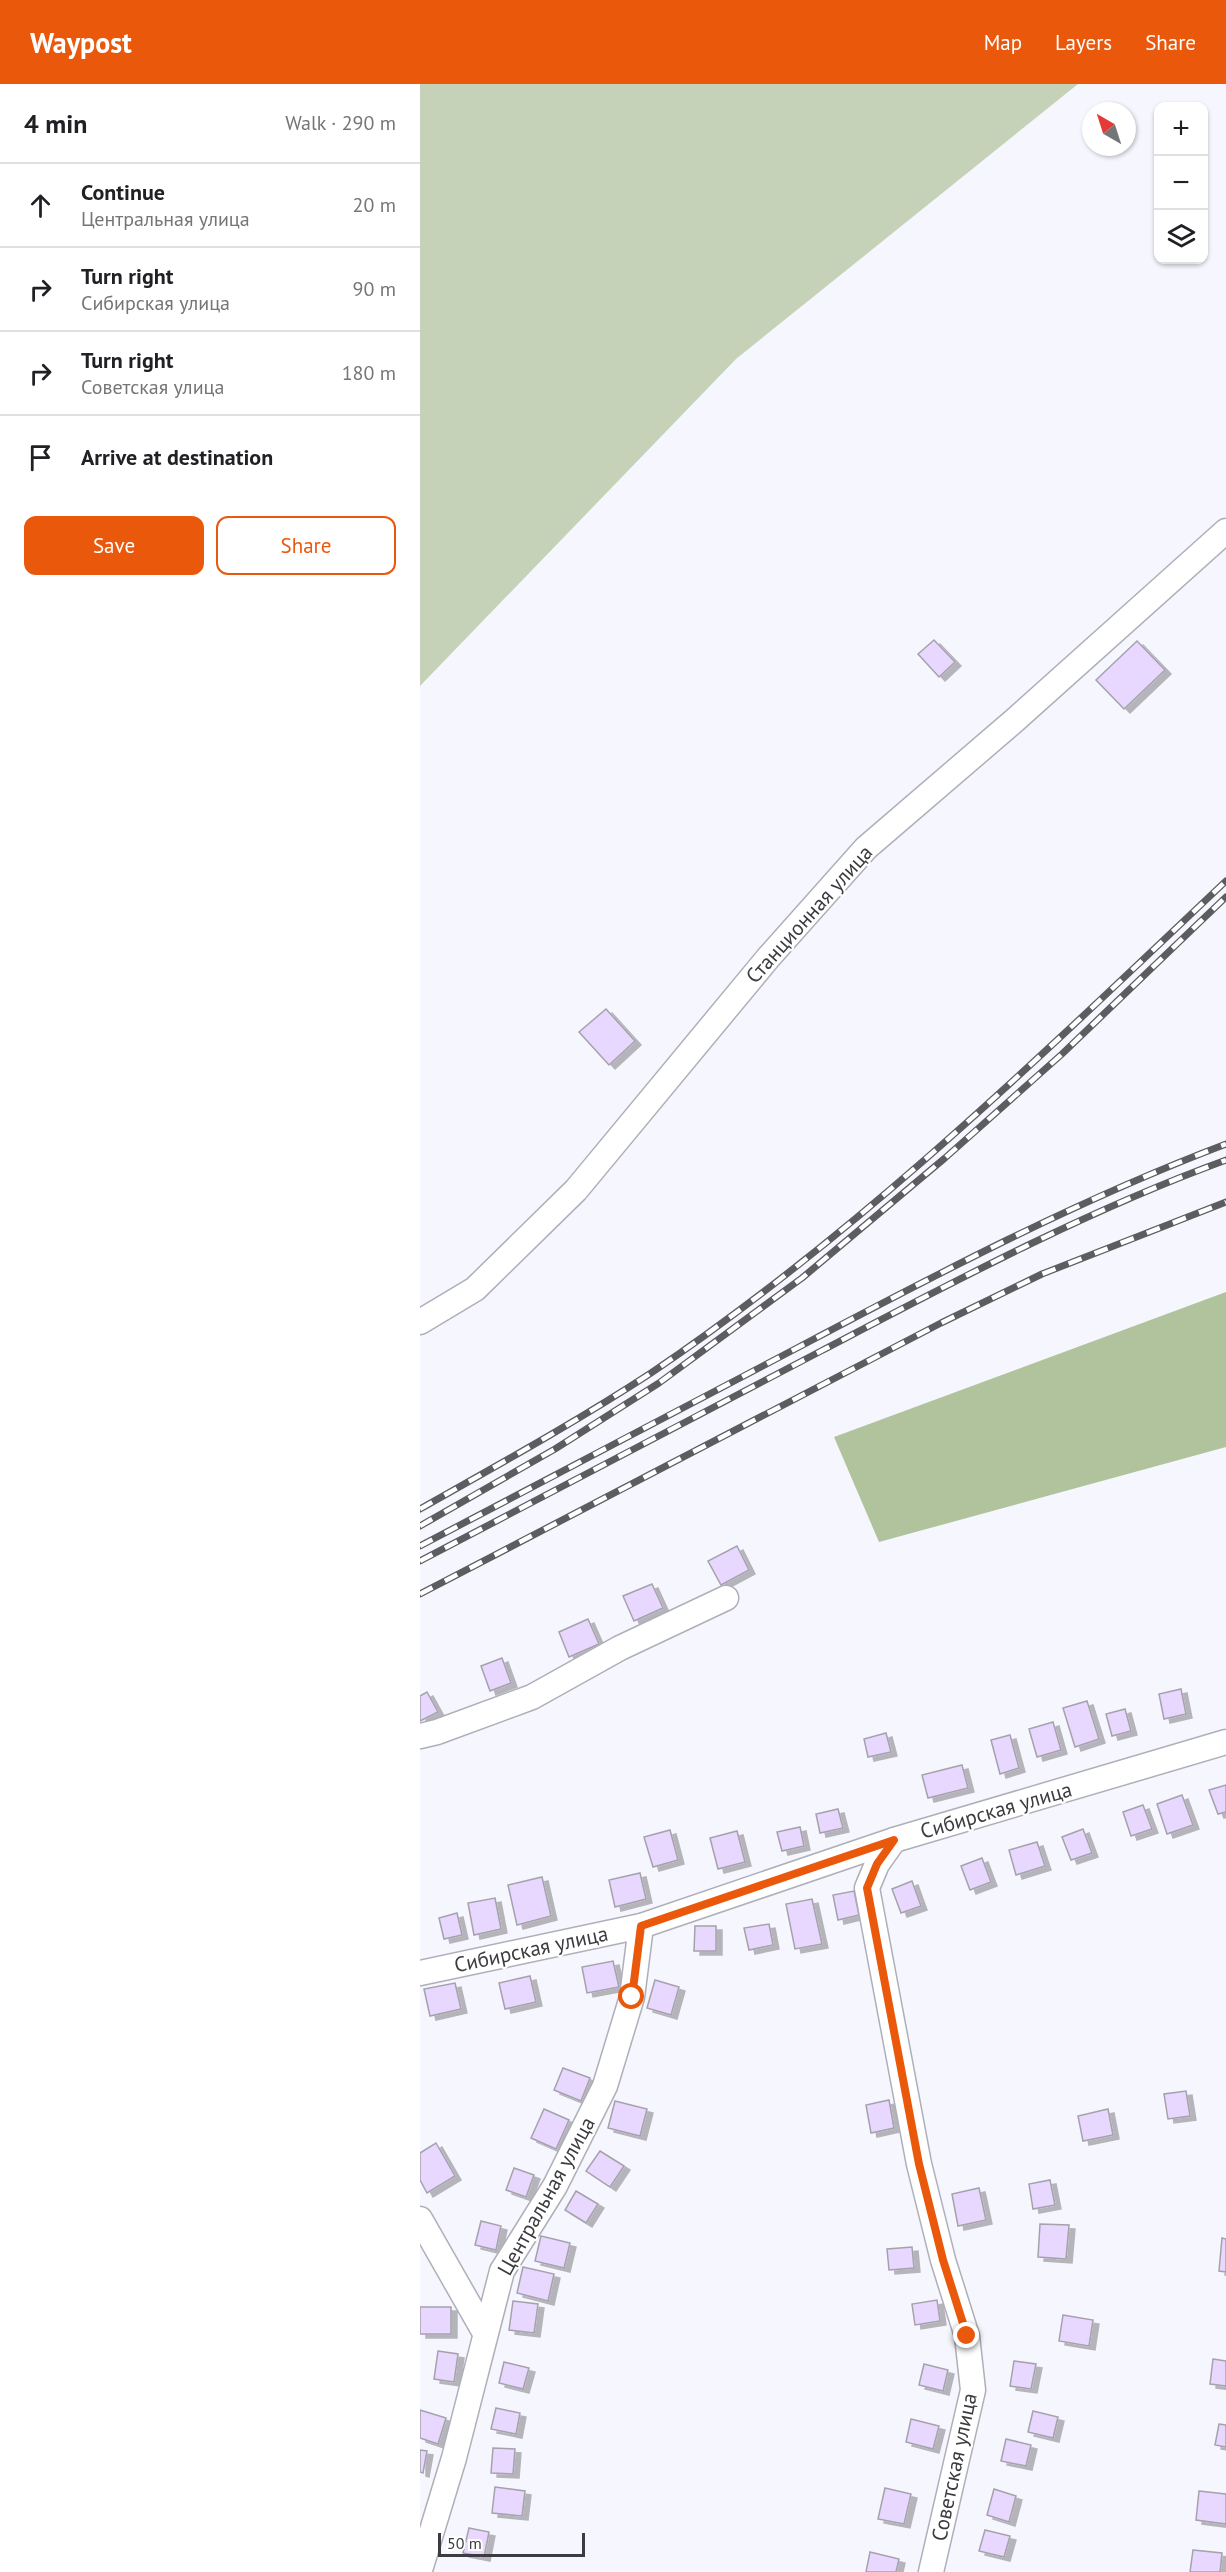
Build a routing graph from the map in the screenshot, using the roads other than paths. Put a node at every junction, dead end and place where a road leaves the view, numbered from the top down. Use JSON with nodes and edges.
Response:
{"nodes":[{"id":1,"x":1226,"y":531,"type":"edge"},
{"id":2,"x":420,"y":1322,"type":"edge"},
{"id":3,"x":726,"y":1598,"type":"dead end"},
{"id":4,"x":420,"y":1736,"type":"edge"},
{"id":5,"x":1226,"y":1742,"type":"edge"},
{"id":6,"x":894,"y":1840,"type":"junction"},
{"id":7,"x":641,"y":1926,"type":"junction"},
{"id":8,"x":420,"y":1973,"type":"edge"},
{"id":9,"x":420,"y":2219,"type":"edge"},
{"id":10,"x":486,"y":2333,"type":"junction"},
{"id":11,"x":420,"y":2570,"type":"edge"},
{"id":12,"x":931,"y":2572,"type":"edge"}],
"edges":[{"from":1,"to":2,"type":"street","name":"Станционная улица"},
{"from":3,"to":4,"type":"street"},
{"from":5,"to":6,"type":"street","name":"Сибирская улица"},
{"from":6,"to":7,"type":"street","name":"Сибирская улица"},
{"from":6,"to":12,"type":"street","name":"Советская улица"},
{"from":7,"to":8,"type":"street","name":"Сибирская улица"},
{"from":7,"to":10,"type":"street","name":"Центральная улица"},
{"from":9,"to":10,"type":"street"},
{"from":10,"to":11,"type":"street","name":"Центральная улица"}]}
